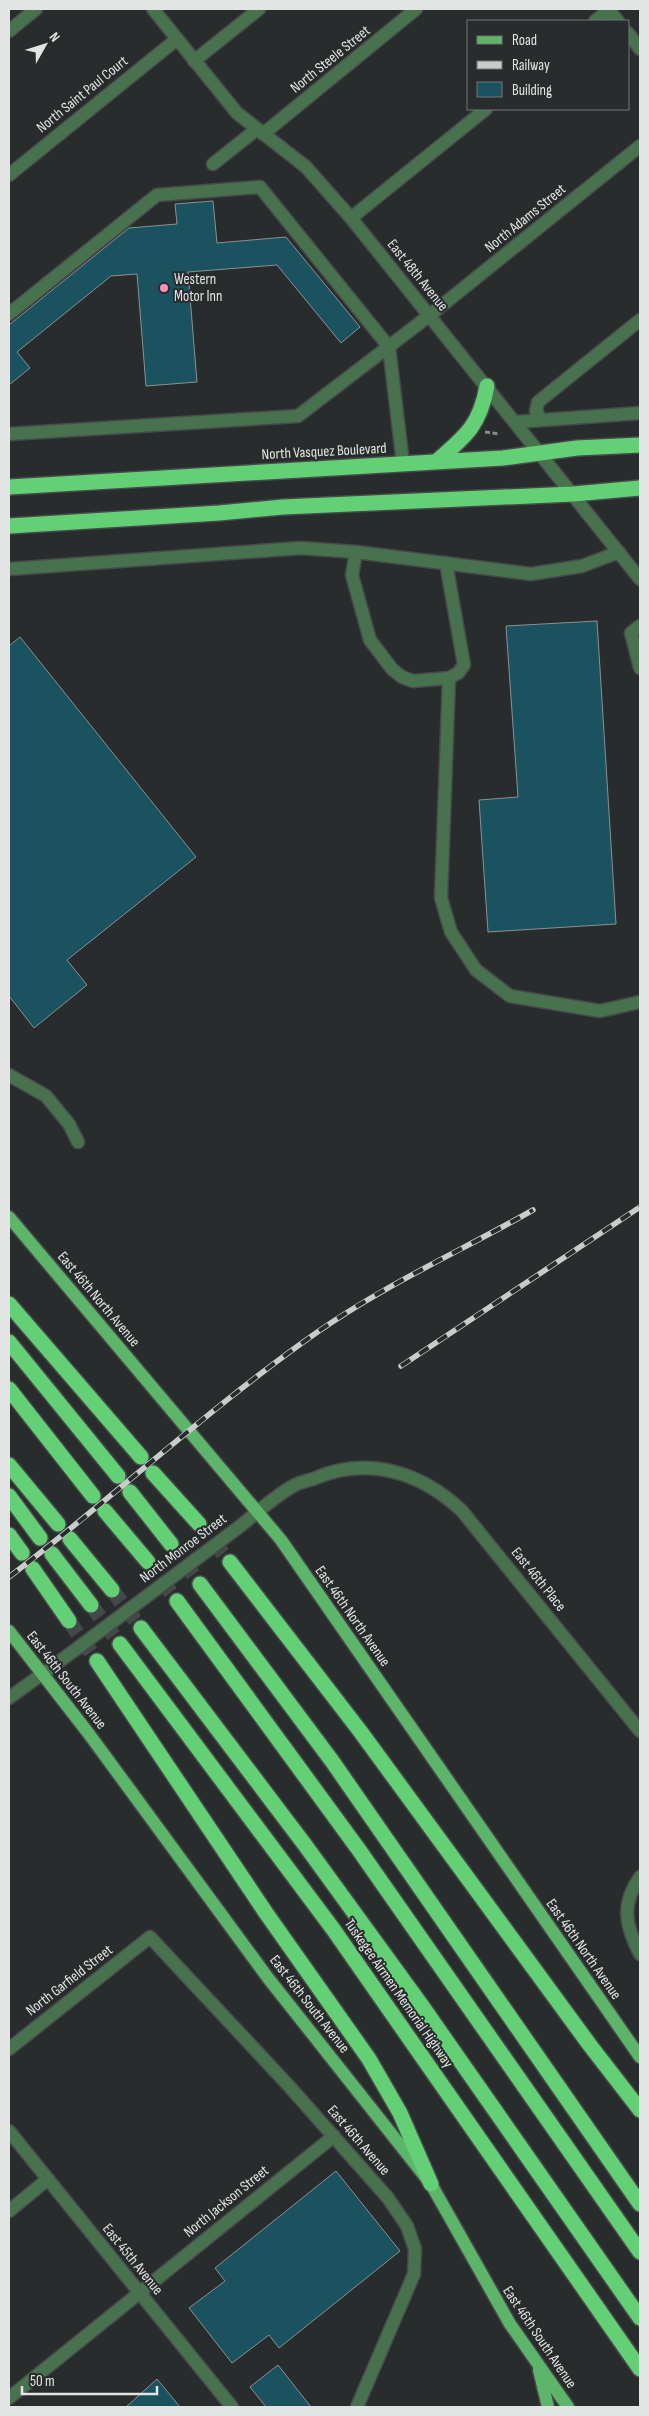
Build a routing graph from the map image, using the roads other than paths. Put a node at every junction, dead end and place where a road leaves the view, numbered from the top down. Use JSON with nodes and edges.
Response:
{"nodes":[{"id":1,"x":36,"y":9,"type":"edge"},
{"id":2,"x":153,"y":9,"type":"edge"},
{"id":3,"x":259,"y":9,"type":"edge"},
{"id":4,"x":416,"y":9,"type":"edge"},
{"id":5,"x":609,"y":9,"type":"edge"},
{"id":6,"x":596,"y":20,"type":"edge"},
{"id":7,"x":617,"y":20,"type":"edge"},
{"id":8,"x":9,"y":31,"type":"edge"},
{"id":9,"x":629,"y":34,"type":"edge"},
{"id":10,"x":176,"y":38,"type":"junction"},
{"id":11,"x":640,"y":49,"type":"edge"},
{"id":12,"x":194,"y":61,"type":"junction"},
{"id":13,"x":485,"y":110,"type":"edge"},
{"id":14,"x":260,"y":131,"type":"junction"},
{"id":15,"x":640,"y":146,"type":"edge"},
{"id":16,"x":213,"y":164,"type":"dead end"},
{"id":17,"x":9,"y":175,"type":"edge"},
{"id":18,"x":351,"y":218,"type":"junction"},
{"id":19,"x":9,"y":314,"type":"edge"},
{"id":20,"x":430,"y":315,"type":"junction"},
{"id":21,"x":640,"y":320,"type":"edge"},
{"id":22,"x":388,"y":347,"type":"junction"},
{"id":23,"x":487,"y":386,"type":"junction"},
{"id":24,"x":640,"y":414,"type":"edge"},
{"id":25,"x":541,"y":420,"type":"junction"},
{"id":26,"x":516,"y":422,"type":"junction"},
{"id":27,"x":9,"y":434,"type":"edge"},
{"id":28,"x":640,"y":445,"type":"edge"},
{"id":29,"x":540,"y":453,"type":"junction"},
{"id":30,"x":437,"y":462,"type":"junction"},
{"id":31,"x":403,"y":464,"type":"junction"},
{"id":32,"x":9,"y":487,"type":"edge"},
{"id":33,"x":640,"y":488,"type":"edge"},
{"id":34,"x":573,"y":494,"type":"junction"},
{"id":35,"x":9,"y":526,"type":"edge"},
{"id":36,"x":356,"y":552,"type":"junction"},
{"id":37,"x":619,"y":552,"type":"junction"},
{"id":38,"x":446,"y":563,"type":"junction"},
{"id":39,"x":9,"y":569,"type":"edge"},
{"id":40,"x":640,"y":579,"type":"edge"},
{"id":41,"x":640,"y":626,"type":"edge"},
{"id":42,"x":640,"y":668,"type":"edge"},
{"id":43,"x":449,"y":678,"type":"junction"},
{"id":44,"x":640,"y":1002,"type":"edge"},
{"id":45,"x":9,"y":1075,"type":"edge"},
{"id":46,"x":78,"y":1142,"type":"dead end"},
{"id":47,"x":9,"y":1217,"type":"edge"},
{"id":48,"x":9,"y":1304,"type":"edge"},
{"id":49,"x":9,"y":1342,"type":"edge"},
{"id":50,"x":9,"y":1389,"type":"edge"},
{"id":51,"x":141,"y":1457,"type":"dead end"},
{"id":52,"x":9,"y":1465,"type":"edge"},
{"id":53,"x":394,"y":1470,"type":"joint"},
{"id":54,"x":153,"y":1473,"type":"dead end"},
{"id":55,"x":118,"y":1476,"type":"dead end"},
{"id":56,"x":130,"y":1492,"type":"dead end"},
{"id":57,"x":9,"y":1496,"type":"edge"},
{"id":58,"x":93,"y":1496,"type":"dead end"},
{"id":59,"x":105,"y":1511,"type":"dead end"},
{"id":60,"x":259,"y":1511,"type":"junction"},
{"id":61,"x":58,"y":1524,"type":"dead end"},
{"id":62,"x":199,"y":1524,"type":"tunnel mouth"},
{"id":63,"x":9,"y":1535,"type":"edge"},
{"id":64,"x":40,"y":1538,"type":"dead end"},
{"id":65,"x":70,"y":1539,"type":"dead end"},
{"id":66,"x":172,"y":1544,"type":"tunnel mouth"},
{"id":67,"x":22,"y":1553,"type":"dead end"},
{"id":68,"x":52,"y":1554,"type":"dead end"},
{"id":69,"x":148,"y":1562,"type":"tunnel mouth"},
{"id":70,"x":230,"y":1562,"type":"tunnel mouth"},
{"id":71,"x":33,"y":1569,"type":"dead end"},
{"id":72,"x":200,"y":1584,"type":"tunnel mouth"},
{"id":73,"x":112,"y":1590,"type":"tunnel mouth"},
{"id":74,"x":177,"y":1601,"type":"tunnel mouth"},
{"id":75,"x":91,"y":1605,"type":"tunnel mouth"},
{"id":76,"x":70,"y":1621,"type":"tunnel mouth"},
{"id":77,"x":141,"y":1628,"type":"tunnel mouth"},
{"id":78,"x":9,"y":1631,"type":"edge"},
{"id":79,"x":120,"y":1644,"type":"tunnel mouth"},
{"id":80,"x":97,"y":1661,"type":"tunnel mouth"},
{"id":81,"x":42,"y":1674,"type":"junction"},
{"id":82,"x":9,"y":1698,"type":"edge"},
{"id":83,"x":640,"y":1731,"type":"edge"},
{"id":84,"x":640,"y":1877,"type":"edge"},
{"id":85,"x":150,"y":1937,"type":"joint"},
{"id":86,"x":640,"y":1954,"type":"edge"},
{"id":87,"x":9,"y":2049,"type":"edge"},
{"id":88,"x":640,"y":2057,"type":"edge"},
{"id":89,"x":640,"y":2110,"type":"edge"},
{"id":90,"x":9,"y":2131,"type":"edge"},
{"id":91,"x":334,"y":2136,"type":"junction"},
{"id":92,"x":48,"y":2179,"type":"junction"},
{"id":93,"x":431,"y":2184,"type":"junction"},
{"id":94,"x":640,"y":2204,"type":"edge"},
{"id":95,"x":9,"y":2211,"type":"edge"},
{"id":96,"x":640,"y":2252,"type":"edge"},
{"id":97,"x":139,"y":2292,"type":"junction"},
{"id":98,"x":640,"y":2318,"type":"edge"},
{"id":99,"x":537,"y":2363,"type":"junction"},
{"id":100,"x":640,"y":2369,"type":"edge"},
{"id":101,"x":9,"y":2398,"type":"edge"},
{"id":102,"x":232,"y":2407,"type":"edge"},
{"id":103,"x":356,"y":2407,"type":"edge"},
{"id":104,"x":548,"y":2407,"type":"edge"},
{"id":105,"x":568,"y":2407,"type":"edge"}],
"edges":[{"from":1,"to":8,"type":"street"},
{"from":2,"to":10,"type":"street","name":"East 48th Avenue"},
{"from":3,"to":12,"type":"street"},
{"from":4,"to":14,"type":"street","name":"North Steele Street"},
{"from":5,"to":6,"type":"street"},
{"from":5,"to":7,"type":"street"},
{"from":9,"to":11,"type":"street"},
{"from":10,"to":12,"type":"street","name":"East 48th Avenue"},
{"from":10,"to":17,"type":"street","name":"North Saint Paul Court"},
{"from":12,"to":14,"type":"street","name":"East 48th Avenue"},
{"from":13,"to":18,"type":"street"},
{"from":14,"to":16,"type":"street","name":"North Steele Street"},
{"from":14,"to":18,"type":"street","name":"East 48th Avenue"},
{"from":15,"to":20,"type":"street","name":"North Adams Street"},
{"from":18,"to":20,"type":"street","name":"East 48th Avenue"},
{"from":19,"to":22,"type":"street"},
{"from":20,"to":22,"type":"street","name":"North Adams Street"},
{"from":20,"to":23,"type":"street","name":"East 48th Avenue"},
{"from":21,"to":25,"type":"street"},
{"from":22,"to":27,"type":"street","name":"North Adams Street"},
{"from":22,"to":31,"type":"street"},
{"from":23,"to":26,"type":"street","name":"East 48th Avenue"},
{"from":23,"to":30,"type":"highway"},
{"from":24,"to":25,"type":"street"},
{"from":25,"to":26,"type":"street"},
{"from":26,"to":29,"type":"street","name":"East 48th Avenue"},
{"from":28,"to":29,"type":"highway","name":"North Vasquez Boulevard"},
{"from":29,"to":30,"type":"highway","name":"North Vasquez Boulevard"},
{"from":29,"to":34,"type":"street","name":"East 48th Avenue"},
{"from":30,"to":31,"type":"highway","name":"North Vasquez Boulevard"},
{"from":31,"to":32,"type":"highway","name":"North Vasquez Boulevard"},
{"from":33,"to":34,"type":"highway"},
{"from":34,"to":35,"type":"highway"},
{"from":34,"to":37,"type":"street","name":"East 48th Avenue"},
{"from":36,"to":38,"type":"street"},
{"from":36,"to":39,"type":"street"},
{"from":36,"to":43,"type":"street"},
{"from":37,"to":38,"type":"street"},
{"from":37,"to":40,"type":"street","name":"East 48th Avenue"},
{"from":38,"to":43,"type":"street"},
{"from":41,"to":42,"type":"street"},
{"from":43,"to":44,"type":"street"},
{"from":45,"to":46,"type":"street"},
{"from":47,"to":60,"type":"main road","name":"East 46th North Avenue"},
{"from":48,"to":51,"type":"highway"},
{"from":49,"to":55,"type":"highway"},
{"from":50,"to":58,"type":"highway"},
{"from":52,"to":61,"type":"highway"},
{"from":53,"to":60,"type":"street","name":"North Monroe Street"},
{"from":53,"to":83,"type":"street","name":"East 46th Place"},
{"from":54,"to":62,"type":"highway"},
{"from":56,"to":66,"type":"highway"},
{"from":57,"to":64,"type":"highway"},
{"from":59,"to":69,"type":"highway"},
{"from":60,"to":81,"type":"street","name":"North Monroe Street","bridge":true},
{"from":60,"to":88,"type":"main road","name":"East 46th North Avenue"},
{"from":63,"to":67,"type":"highway"},
{"from":65,"to":73,"type":"highway"},
{"from":68,"to":75,"type":"highway"},
{"from":70,"to":89,"type":"highway"},
{"from":71,"to":76,"type":"highway"},
{"from":72,"to":94,"type":"highway"},
{"from":74,"to":96,"type":"highway"},
{"from":77,"to":98,"type":"highway"},
{"from":78,"to":81,"type":"main road","name":"East 46th South Avenue"},
{"from":79,"to":100,"type":"highway","name":"Tuskegee Airmen Memorial Highway"},
{"from":80,"to":93,"type":"highway"},
{"from":81,"to":82,"type":"street","name":"North Monroe Street"},
{"from":81,"to":93,"type":"main road","name":"East 46th South Avenue"},
{"from":84,"to":86,"type":"street"},
{"from":85,"to":87,"type":"street","name":"North Garfield Street"},
{"from":85,"to":91,"type":"street","name":"East 46th Avenue"},
{"from":90,"to":92,"type":"street","name":"East 45th Avenue"},
{"from":91,"to":97,"type":"street","name":"North Jackson Street"},
{"from":91,"to":103,"type":"street","name":"East 46th Avenue"},
{"from":92,"to":95,"type":"street"},
{"from":92,"to":97,"type":"street","name":"East 45th Avenue"},
{"from":93,"to":99,"type":"main road","name":"East 46th South Avenue"},
{"from":97,"to":101,"type":"street","name":"North Jackson Street"},
{"from":97,"to":102,"type":"street","name":"East 45th Avenue"},
{"from":99,"to":104,"type":"main road"},
{"from":99,"to":105,"type":"main road","name":"East 46th South Avenue"}]}
